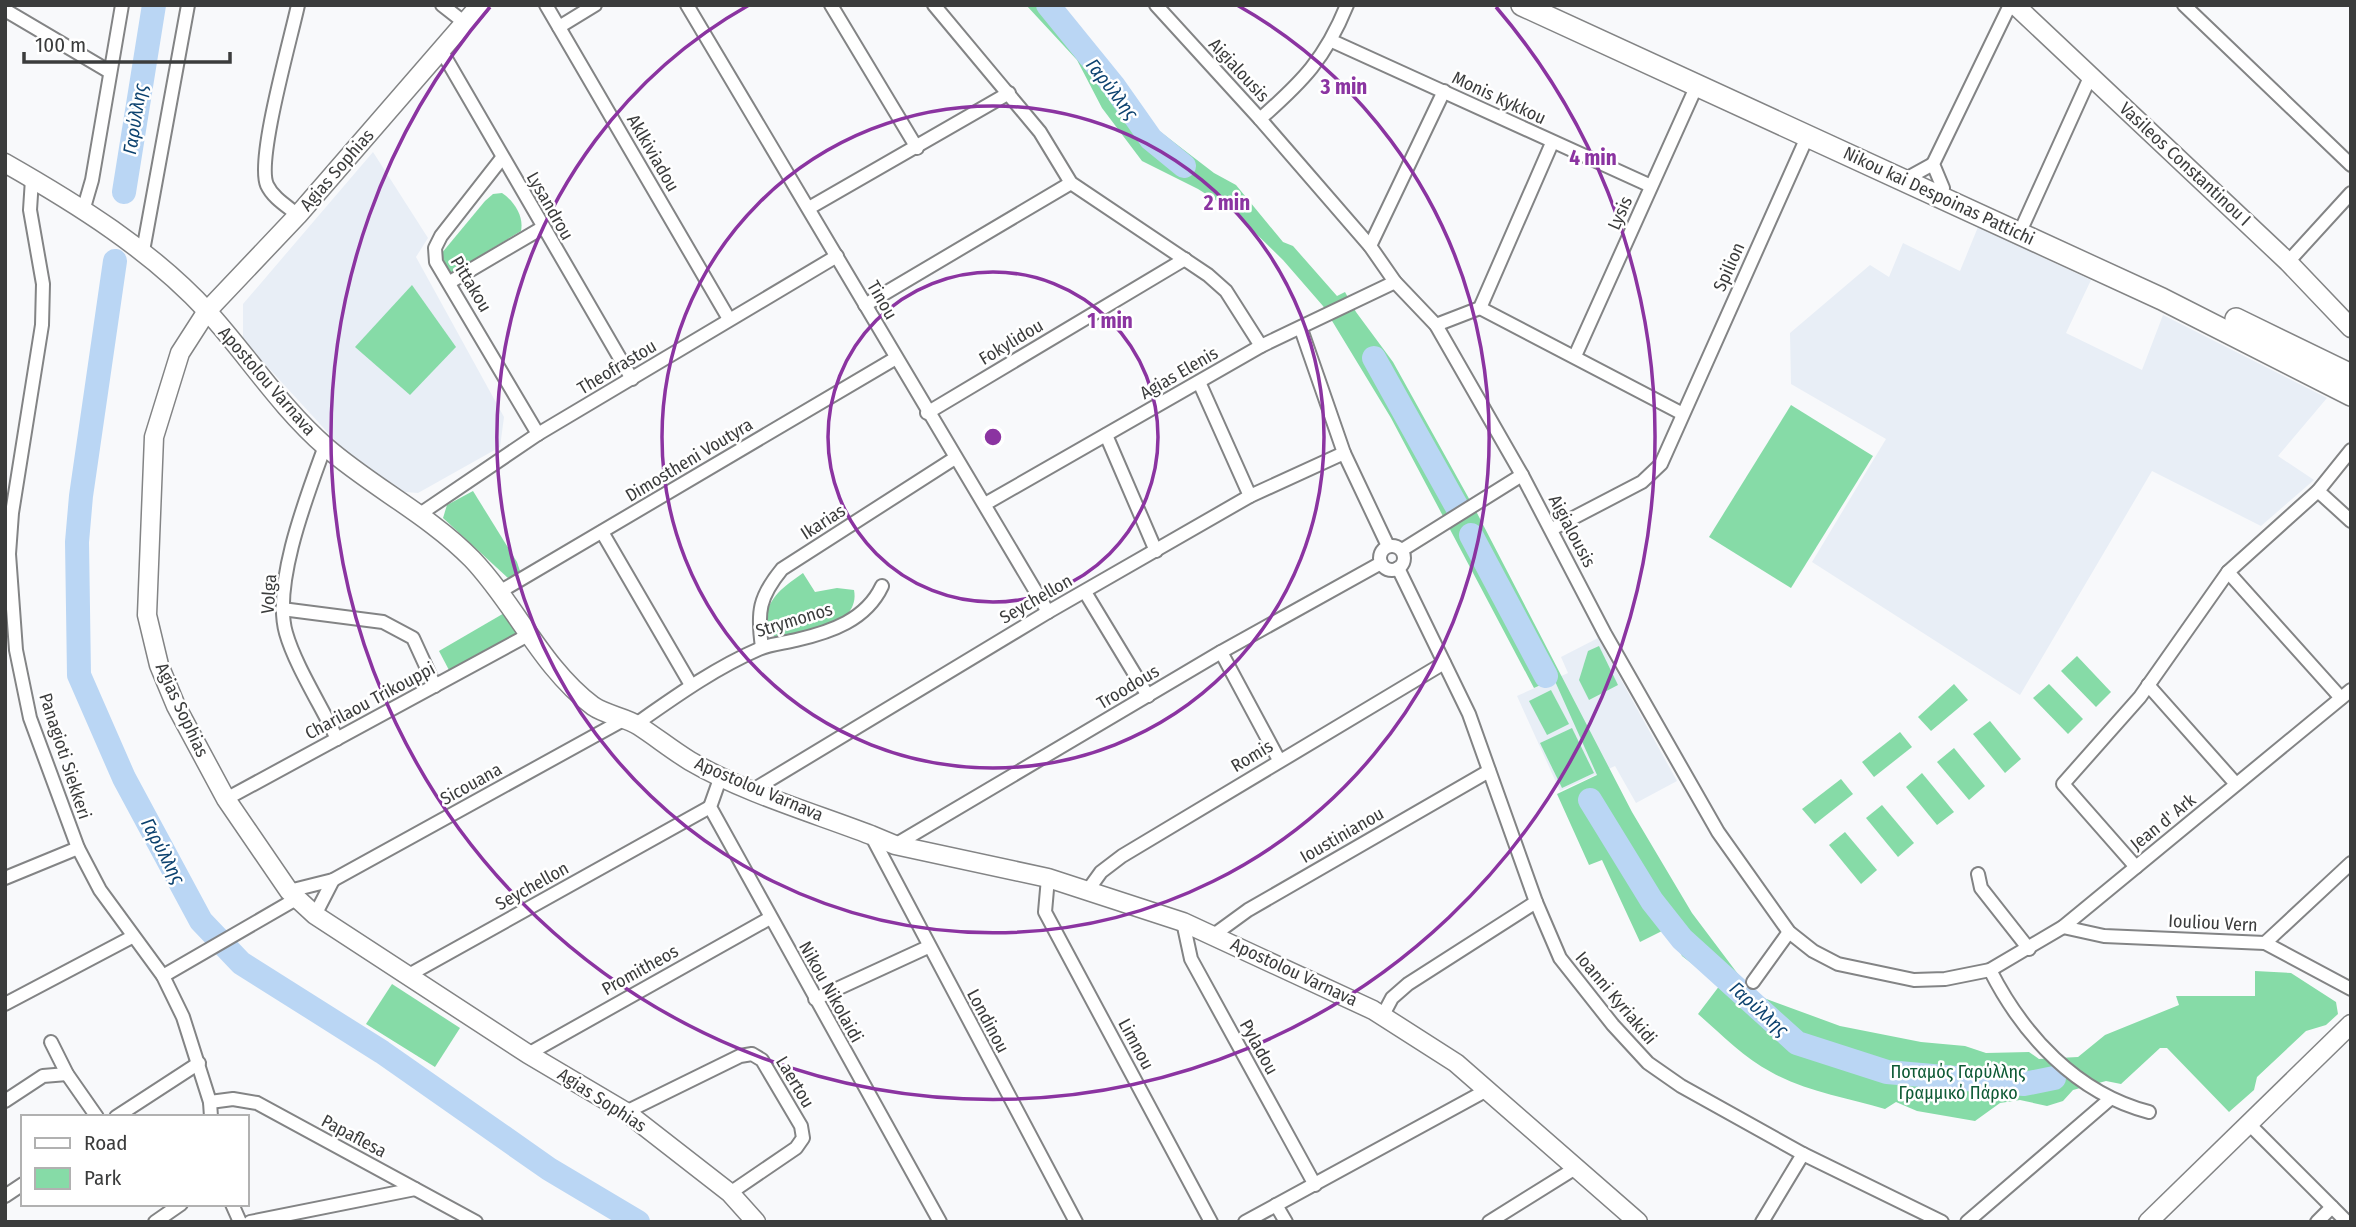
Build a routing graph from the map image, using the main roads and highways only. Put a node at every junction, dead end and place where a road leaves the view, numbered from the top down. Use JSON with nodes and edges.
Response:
{"nodes":[{"id":1,"x":480,"y":5,"type":"edge"},
{"id":2,"x":1522,"y":5,"type":"edge"},
{"id":3,"x":1548,"y":5,"type":"edge"},
{"id":4,"x":2012,"y":5,"type":"edge"},
{"id":5,"x":5,"y":163,"type":"edge"},
{"id":6,"x":1917,"y":173,"type":"junction"},
{"id":7,"x":207,"y":311,"type":"junction"},
{"id":8,"x":2348,"y":321,"type":"edge"},
{"id":9,"x":2351,"y":375,"type":"edge"},
{"id":10,"x":2351,"y":395,"type":"edge"},
{"id":11,"x":2351,"y":1024,"type":"edge"},
{"id":12,"x":756,"y":1222,"type":"edge"},
{"id":13,"x":1637,"y":1222,"type":"edge"},
{"id":14,"x":2148,"y":1222,"type":"edge"}],
"edges":[{"from":1,"to":7,"type":"main road","name":"Agias Sophias"},
{"from":2,"to":6,"type":"main road","name":"Nikou kai Despoinas Pattichi"},
{"from":3,"to":6,"type":"main road","name":"Nikou kai Despoinas Pattichi"},
{"from":4,"to":8,"type":"main road","name":"Vasileos Constantinou I"},
{"from":5,"to":7,"type":"main road","name":"Apostolou Varnava"},
{"from":6,"to":9,"type":"main road","name":"Nikou kai Despoinas Pattichi"},
{"from":6,"to":10,"type":"main road","name":"Nikou kai Despoinas Pattichi"},
{"from":7,"to":12,"type":"main road","name":"Agias Sophias"},
{"from":7,"to":13,"type":"main road","name":"Apostolou Varnava"},
{"from":11,"to":14,"type":"main road"}]}
